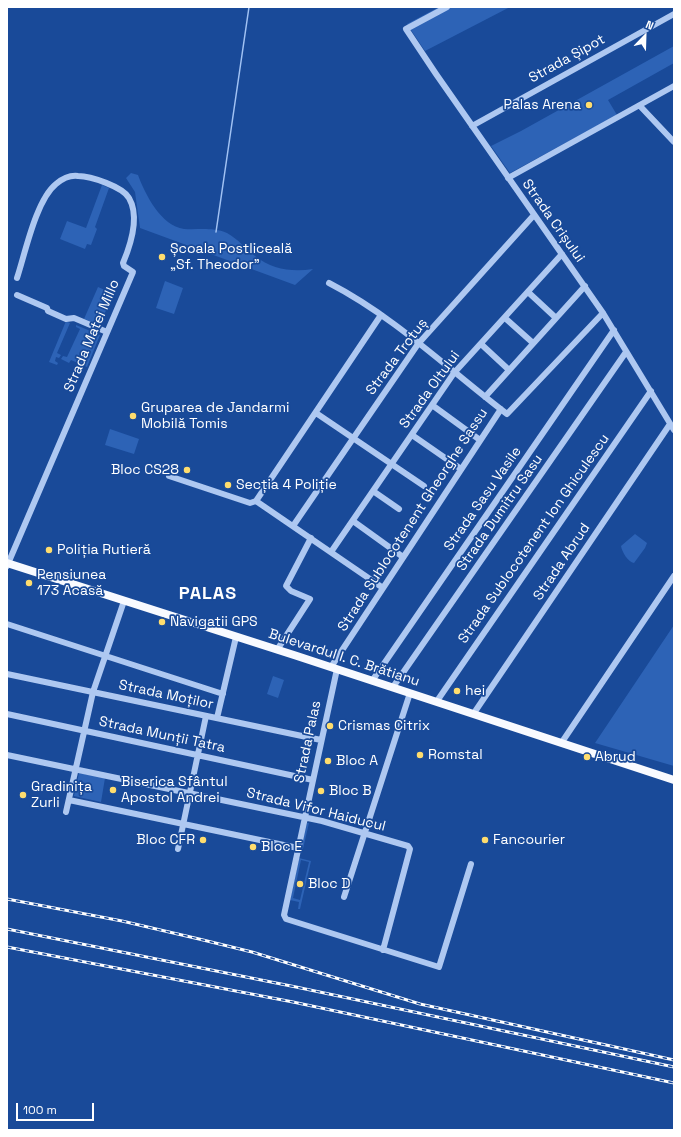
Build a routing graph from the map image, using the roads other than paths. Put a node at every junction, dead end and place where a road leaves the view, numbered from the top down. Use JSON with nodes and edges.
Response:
{"nodes":[{"id":1,"x":447,"y":7,"type":"edge"},
{"id":2,"x":674,"y":14,"type":"edge"},
{"id":3,"x":674,"y":86,"type":"edge"},
{"id":4,"x":640,"y":106,"type":"junction"},
{"id":5,"x":472,"y":126,"type":"junction"},
{"id":6,"x":674,"y":142,"type":"edge"},
{"id":7,"x":508,"y":178,"type":"junction"},
{"id":8,"x":534,"y":214,"type":"junction"},
{"id":9,"x":562,"y":254,"type":"junction"},
{"id":10,"x":18,"y":278,"type":"dead end"},
{"id":11,"x":330,"y":283,"type":"dead end"},
{"id":12,"x":584,"y":286,"type":"junction"},
{"id":13,"x":528,"y":292,"type":"junction"},
{"id":14,"x":17,"y":295,"type":"dead end"},
{"id":15,"x":603,"y":313,"type":"junction"},
{"id":16,"x":381,"y":315,"type":"junction"},
{"id":17,"x":505,"y":318,"type":"junction"},
{"id":18,"x":556,"y":318,"type":"junction"},
{"id":19,"x":614,"y":330,"type":"junction"},
{"id":20,"x":107,"y":332,"type":"junction"},
{"id":21,"x":533,"y":343,"type":"junction"},
{"id":22,"x":418,"y":344,"type":"junction"},
{"id":23,"x":480,"y":344,"type":"junction"},
{"id":24,"x":626,"y":352,"type":"junction"},
{"id":25,"x":509,"y":370,"type":"junction"},
{"id":26,"x":454,"y":373,"type":"junction"},
{"id":27,"x":651,"y":391,"type":"junction"},
{"id":28,"x":485,"y":397,"type":"junction"},
{"id":29,"x":432,"y":406,"type":"junction"},
{"id":30,"x":500,"y":409,"type":"junction"},
{"id":31,"x":316,"y":413,"type":"junction"},
{"id":32,"x":670,"y":424,"type":"junction"},
{"id":33,"x":674,"y":430,"type":"edge"},
{"id":34,"x":412,"y":435,"type":"junction"},
{"id":35,"x":353,"y":438,"type":"junction"},
{"id":36,"x":480,"y":440,"type":"junction"},
{"id":37,"x":392,"y":464,"type":"junction"},
{"id":38,"x":461,"y":469,"type":"junction"},
{"id":39,"x":169,"y":476,"type":"dead end"},
{"id":40,"x":424,"y":486,"type":"dead end"},
{"id":41,"x":373,"y":491,"type":"junction"},
{"id":42,"x":256,"y":501,"type":"junction"},
{"id":43,"x":399,"y":508,"type":"dead end"},
{"id":44,"x":353,"y":521,"type":"junction"},
{"id":45,"x":293,"y":526,"type":"junction"},
{"id":46,"x":311,"y":538,"type":"junction"},
{"id":47,"x":331,"y":552,"type":"junction"},
{"id":48,"x":403,"y":557,"type":"junction"},
{"id":49,"x":7,"y":564,"type":"edge"},
{"id":50,"x":674,"y":576,"type":"edge"},
{"id":51,"x":383,"y":588,"type":"junction"},
{"id":52,"x":124,"y":601,"type":"junction"},
{"id":53,"x":7,"y":624,"type":"edge"},
{"id":54,"x":236,"y":637,"type":"junction"},
{"id":55,"x":277,"y":650,"type":"junction"},
{"id":56,"x":106,"y":656,"type":"junction"},
{"id":57,"x":334,"y":668,"type":"junction"},
{"id":58,"x":7,"y":674,"type":"edge"},
{"id":59,"x":372,"y":681,"type":"junction"},
{"id":60,"x":392,"y":687,"type":"junction"},
{"id":61,"x":93,"y":692,"type":"junction"},
{"id":62,"x":410,"y":693,"type":"junction"},
{"id":63,"x":223,"y":694,"type":"junction"},
{"id":64,"x":437,"y":701,"type":"junction"},
{"id":65,"x":474,"y":713,"type":"junction"},
{"id":66,"x":7,"y":714,"type":"edge"},
{"id":67,"x":206,"y":716,"type":"junction"},
{"id":68,"x":217,"y":718,"type":"junction"},
{"id":69,"x":84,"y":731,"type":"junction"},
{"id":70,"x":321,"y":740,"type":"junction"},
{"id":71,"x":562,"y":742,"type":"junction"},
{"id":72,"x":7,"y":755,"type":"edge"},
{"id":73,"x":198,"y":755,"type":"junction"},
{"id":74,"x":76,"y":769,"type":"junction"},
{"id":75,"x":674,"y":778,"type":"edge"},
{"id":76,"x":313,"y":780,"type":"junction"},
{"id":77,"x":190,"y":794,"type":"junction"},
{"id":78,"x":69,"y":800,"type":"junction"},
{"id":79,"x":66,"y":812,"type":"dead end"},
{"id":80,"x":304,"y":818,"type":"junction"},
{"id":81,"x":184,"y":824,"type":"junction"},
{"id":82,"x":364,"y":833,"type":"junction"},
{"id":83,"x":298,"y":848,"type":"junction"},
{"id":84,"x":178,"y":849,"type":"dead end"},
{"id":85,"x":471,"y":864,"type":"dead end"},
{"id":86,"x":344,"y":897,"type":"dead end"},
{"id":87,"x":383,"y":950,"type":"junction"}],
"edges":[{"from":1,"to":5,"type":"street","name":"Strada Crișului"},
{"from":2,"to":5,"type":"street","name":"Strada Șipot"},
{"from":3,"to":4,"type":"street"},
{"from":4,"to":6,"type":"street"},
{"from":4,"to":7,"type":"street"},
{"from":5,"to":7,"type":"street","name":"Strada Crișului"},
{"from":7,"to":8,"type":"street","name":"Strada Crișului"},
{"from":8,"to":9,"type":"street","name":"Strada Crișului"},
{"from":8,"to":22,"type":"street","name":"Strada Trotuș"},
{"from":9,"to":12,"type":"street","name":"Strada Crișului"},
{"from":9,"to":13,"type":"street","name":"Strada Oltului"},
{"from":10,"to":20,"type":"street","name":"Strada Matei Millo"},
{"from":11,"to":16,"type":"street"},
{"from":12,"to":15,"type":"street","name":"Strada Crișului"},
{"from":12,"to":18,"type":"street"},
{"from":13,"to":17,"type":"street","name":"Strada Oltului"},
{"from":13,"to":18,"type":"street"},
{"from":14,"to":20,"type":"street"},
{"from":15,"to":19,"type":"street","name":"Strada Crișului"},
{"from":15,"to":30,"type":"street","name":"Strada Sublocotenent Gheorghe Sassu"},
{"from":16,"to":22,"type":"street"},
{"from":16,"to":31,"type":"street"},
{"from":17,"to":21,"type":"street"},
{"from":17,"to":23,"type":"street","name":"Strada Oltului"},
{"from":18,"to":21,"type":"street"},
{"from":19,"to":24,"type":"street","name":"Strada Crișului"},
{"from":19,"to":59,"type":"street","name":"Strada Sasu Vasile"},
{"from":20,"to":49,"type":"street","name":"Strada Matei Millo"},
{"from":21,"to":25,"type":"street"},
{"from":22,"to":26,"type":"street"},
{"from":22,"to":35,"type":"street","name":"Strada Trotuș"},
{"from":23,"to":25,"type":"street"},
{"from":23,"to":26,"type":"street","name":"Strada Oltului"},
{"from":24,"to":27,"type":"street","name":"Strada Crișului"},
{"from":24,"to":60,"type":"street","name":"Strada Dumitru Sasu"},
{"from":25,"to":28,"type":"street"},
{"from":26,"to":28,"type":"street"},
{"from":26,"to":29,"type":"street","name":"Strada Oltului"},
{"from":27,"to":32,"type":"street","name":"Strada Crișului"},
{"from":27,"to":64,"type":"street","name":"Strada Sublocotenent Ion Ghiculescu"},
{"from":28,"to":30,"type":"street"},
{"from":29,"to":34,"type":"street","name":"Strada Oltului"},
{"from":29,"to":36,"type":"street"},
{"from":30,"to":36,"type":"street","name":"Strada Sublocotenent Gheorghe Sassu"},
{"from":31,"to":35,"type":"street"},
{"from":31,"to":42,"type":"street"},
{"from":32,"to":33,"type":"street","name":"Strada Crișului"},
{"from":32,"to":65,"type":"street","name":"Strada Abrud"},
{"from":34,"to":37,"type":"street","name":"Strada Oltului"},
{"from":34,"to":38,"type":"street"},
{"from":35,"to":37,"type":"street"},
{"from":35,"to":45,"type":"street","name":"Strada Trotuș"},
{"from":36,"to":38,"type":"street","name":"Strada Sublocotenent Gheorghe Sassu"},
{"from":37,"to":40,"type":"street"},
{"from":37,"to":41,"type":"street","name":"Strada Oltului"},
{"from":38,"to":48,"type":"street","name":"Strada Sublocotenent Gheorghe Sassu"},
{"from":39,"to":42,"type":"street"},
{"from":41,"to":43,"type":"street"},
{"from":41,"to":44,"type":"street","name":"Strada Oltului"},
{"from":42,"to":45,"type":"street"},
{"from":44,"to":47,"type":"street","name":"Strada Oltului"},
{"from":44,"to":48,"type":"street"},
{"from":45,"to":46,"type":"street"},
{"from":46,"to":47,"type":"street"},
{"from":46,"to":55,"type":"street"},
{"from":47,"to":51,"type":"street"},
{"from":48,"to":51,"type":"street","name":"Strada Sublocotenent Gheorghe Sassu"},
{"from":49,"to":52,"type":"main road","name":"Bulevardul I. C. Brătianu"},
{"from":50,"to":71,"type":"street"},
{"from":51,"to":57,"type":"street","name":"Strada Sublocotenent Gheorghe Sassu"},
{"from":52,"to":54,"type":"main road","name":"Bulevardul I. C. Brătianu"},
{"from":52,"to":56,"type":"street"},
{"from":53,"to":56,"type":"street"},
{"from":54,"to":55,"type":"main road","name":"Bulevardul I. C. Brătianu"},
{"from":54,"to":63,"type":"street"},
{"from":55,"to":57,"type":"main road","name":"Bulevardul I. C. Brătianu"},
{"from":56,"to":61,"type":"street"},
{"from":56,"to":63,"type":"street"},
{"from":57,"to":59,"type":"main road","name":"Bulevardul I. C. Brătianu"},
{"from":57,"to":70,"type":"street","name":"Strada Palas"},
{"from":58,"to":61,"type":"street","name":"Strada Moților"},
{"from":59,"to":60,"type":"main road","name":"Bulevardul I. C. Brătianu"},
{"from":60,"to":62,"type":"main road","name":"Bulevardul I. C. Brătianu"},
{"from":61,"to":67,"type":"street","name":"Strada Moților"},
{"from":61,"to":69,"type":"street"},
{"from":62,"to":64,"type":"main road","name":"Bulevardul I. C. Brătianu"},
{"from":62,"to":82,"type":"street"},
{"from":63,"to":68,"type":"street"},
{"from":64,"to":65,"type":"main road","name":"Bulevardul I. C. Brătianu"},
{"from":65,"to":71,"type":"main road","name":"Bulevardul I. C. Brătianu"},
{"from":66,"to":69,"type":"street","name":"Strada Munții Tatra"},
{"from":67,"to":68,"type":"street","name":"Strada Moților"},
{"from":67,"to":73,"type":"street"},
{"from":68,"to":70,"type":"street","name":"Strada Moților"},
{"from":69,"to":73,"type":"street","name":"Strada Munții Tatra"},
{"from":69,"to":74,"type":"street"},
{"from":70,"to":76,"type":"street","name":"Strada Palas"},
{"from":71,"to":75,"type":"main road","name":"Bulevardul I. C. Brătianu"},
{"from":72,"to":74,"type":"street","name":"Strada Vifor Haiducul"},
{"from":73,"to":76,"type":"street","name":"Strada Munții Tatra"},
{"from":73,"to":77,"type":"street"},
{"from":74,"to":77,"type":"street","name":"Strada Vifor Haiducul"},
{"from":74,"to":78,"type":"street"},
{"from":76,"to":80,"type":"street","name":"Strada Palas"},
{"from":77,"to":80,"type":"street","name":"Strada Vifor Haiducul"},
{"from":77,"to":81,"type":"street"},
{"from":78,"to":79,"type":"street"},
{"from":78,"to":81,"type":"street"},
{"from":80,"to":82,"type":"street","name":"Strada Vifor Haiducul"},
{"from":80,"to":83,"type":"street","name":"Strada Palas"},
{"from":81,"to":83,"type":"street"},
{"from":81,"to":84,"type":"street"},
{"from":82,"to":86,"type":"street"},
{"from":82,"to":87,"type":"street","name":"Strada Vifor Haiducul"},
{"from":83,"to":87,"type":"street","name":"Strada Palas"},
{"from":85,"to":87,"type":"street"}]}
